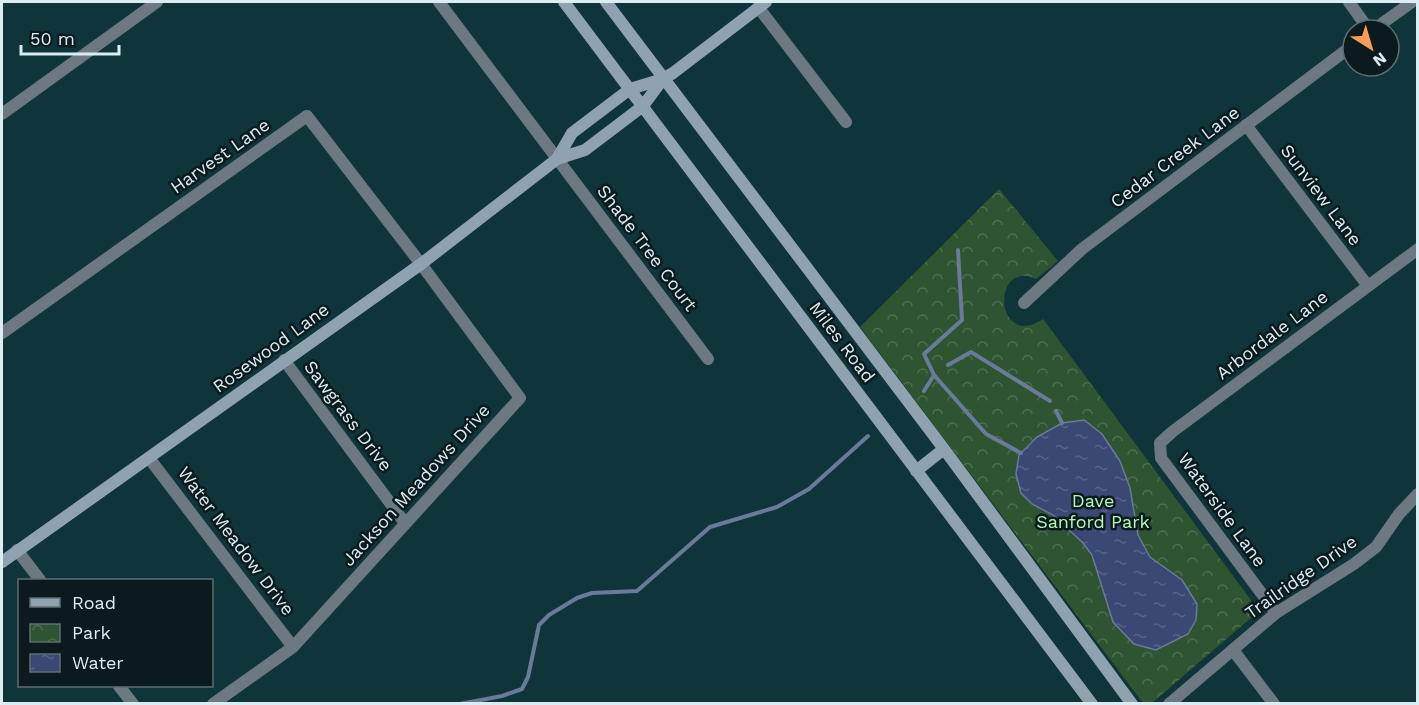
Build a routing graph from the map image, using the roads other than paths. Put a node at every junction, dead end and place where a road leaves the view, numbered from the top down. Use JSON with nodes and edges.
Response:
{"nodes":[{"id":1,"x":157,"y":2,"type":"edge"},
{"id":2,"x":439,"y":2,"type":"edge"},
{"id":3,"x":564,"y":2,"type":"edge"},
{"id":4,"x":606,"y":2,"type":"edge"},
{"id":5,"x":1349,"y":2,"type":"edge"},
{"id":6,"x":1412,"y":2,"type":"edge"},
{"id":7,"x":762,"y":4,"type":"edge"},
{"id":8,"x":1362,"y":18,"type":"edge"},
{"id":9,"x":1389,"y":18,"type":"edge"},
{"id":10,"x":1341,"y":54,"type":"edge"},
{"id":11,"x":663,"y":78,"type":"junction"},
{"id":12,"x":630,"y":89,"type":"junction"},
{"id":13,"x":643,"y":106,"type":"junction"},
{"id":14,"x":2,"y":114,"type":"edge"},
{"id":15,"x":846,"y":122,"type":"dead end"},
{"id":16,"x":1246,"y":125,"type":"junction"},
{"id":17,"x":557,"y":159,"type":"junction"},
{"id":18,"x":1418,"y":249,"type":"edge"},
{"id":19,"x":421,"y":264,"type":"junction"},
{"id":20,"x":1368,"y":286,"type":"junction"},
{"id":21,"x":1024,"y":303,"type":"dead end"},
{"id":22,"x":2,"y":333,"type":"edge"},
{"id":23,"x":708,"y":359,"type":"dead end"},
{"id":24,"x":284,"y":360,"type":"junction"},
{"id":25,"x":944,"y":449,"type":"junction"},
{"id":26,"x":149,"y":458,"type":"junction"},
{"id":27,"x":1161,"y":458,"type":"joint"},
{"id":28,"x":916,"y":471,"type":"junction"},
{"id":29,"x":1418,"y":494,"type":"edge"},
{"id":30,"x":405,"y":523,"type":"junction"},
{"id":31,"x":17,"y":550,"type":"junction"},
{"id":32,"x":2,"y":562,"type":"edge"},
{"id":33,"x":39,"y":579,"type":"edge"},
{"id":34,"x":1276,"y":613,"type":"junction"},
{"id":35,"x":293,"y":646,"type":"junction"},
{"id":36,"x":1233,"y":650,"type":"junction"},
{"id":37,"x":120,"y":687,"type":"edge"},
{"id":38,"x":133,"y":704,"type":"edge"},
{"id":39,"x":213,"y":704,"type":"edge"},
{"id":40,"x":1092,"y":704,"type":"edge"},
{"id":41,"x":1132,"y":704,"type":"edge"},
{"id":42,"x":1168,"y":704,"type":"edge"},
{"id":43,"x":1274,"y":704,"type":"edge"}],
"edges":[{"from":1,"to":14,"type":"street"},
{"from":2,"to":17,"type":"street","name":"Shade Tree Court"},
{"from":3,"to":12,"type":"main road","name":"Miles Road"},
{"from":4,"to":11,"type":"main road","name":"Miles Road"},
{"from":5,"to":8,"type":"street"},
{"from":6,"to":9,"type":"street"},
{"from":7,"to":11,"type":"main road","name":"Rosewood Lane"},
{"from":7,"to":15,"type":"street"},
{"from":10,"to":16,"type":"street","name":"Cedar Creek Lane"},
{"from":11,"to":12,"type":"main road","name":"Rosewood Lane"},
{"from":11,"to":13,"type":"main road","name":"Rosewood Lane"},
{"from":11,"to":25,"type":"main road","name":"Miles Road"},
{"from":12,"to":13,"type":"main road","name":"Miles Road"},
{"from":12,"to":17,"type":"main road","name":"Rosewood Lane"},
{"from":13,"to":17,"type":"main road","name":"Rosewood Lane"},
{"from":13,"to":28,"type":"main road","name":"Miles Road"},
{"from":16,"to":20,"type":"street","name":"Sunview Lane"},
{"from":16,"to":21,"type":"street","name":"Cedar Creek Lane"},
{"from":17,"to":19,"type":"main road","name":"Rosewood Lane"},
{"from":17,"to":23,"type":"street","name":"Shade Tree Court"},
{"from":18,"to":20,"type":"street","name":"Arbordale Lane"},
{"from":19,"to":22,"type":"street","name":"Harvest Lane"},
{"from":19,"to":24,"type":"main road","name":"Rosewood Lane"},
{"from":19,"to":30,"type":"street","name":"Jackson Meadows Drive"},
{"from":20,"to":27,"type":"street","name":"Arbordale Lane"},
{"from":24,"to":26,"type":"main road","name":"Rosewood Lane"},
{"from":24,"to":30,"type":"street","name":"Sawgrass Drive"},
{"from":25,"to":28,"type":"main road"},
{"from":25,"to":41,"type":"main road","name":"Miles Road"},
{"from":26,"to":31,"type":"main road","name":"Rosewood Lane"},
{"from":26,"to":35,"type":"street","name":"Water Meadow Drive"},
{"from":27,"to":34,"type":"street","name":"Waterside Lane"},
{"from":28,"to":40,"type":"main road","name":"Miles Road"},
{"from":29,"to":34,"type":"street","name":"Trailridge Drive"},
{"from":30,"to":35,"type":"street","name":"Jackson Meadows Drive"},
{"from":31,"to":32,"type":"main road","name":"Rosewood Lane"},
{"from":31,"to":33,"type":"street"},
{"from":34,"to":36,"type":"street","name":"Trailridge Drive"},
{"from":35,"to":39,"type":"street","name":"Jackson Meadows Drive"},
{"from":36,"to":42,"type":"street","name":"Trailridge Drive"},
{"from":36,"to":43,"type":"street"},
{"from":37,"to":38,"type":"street"}]}
